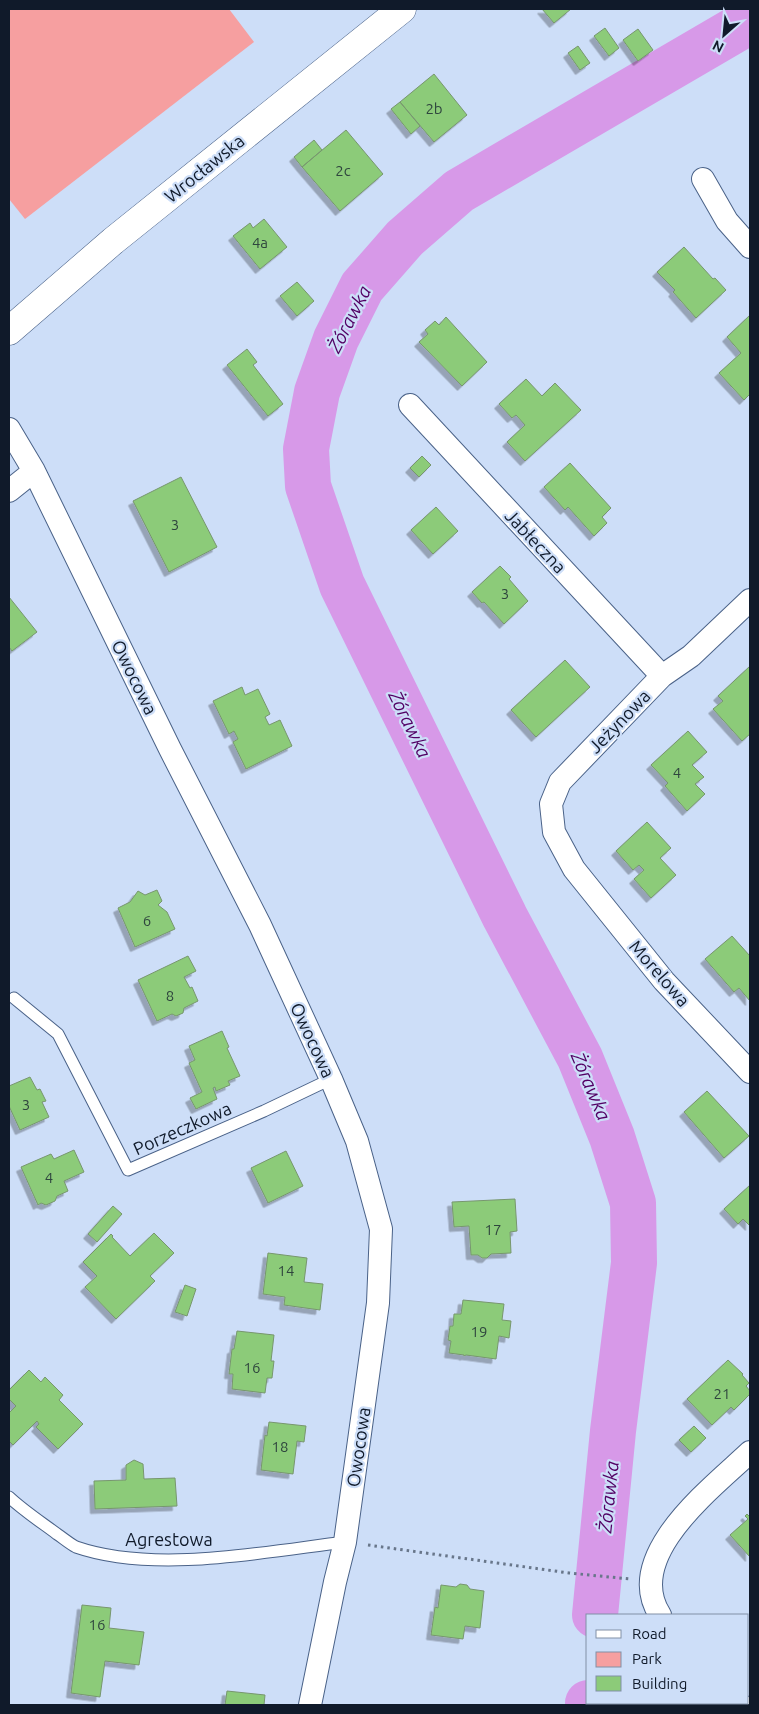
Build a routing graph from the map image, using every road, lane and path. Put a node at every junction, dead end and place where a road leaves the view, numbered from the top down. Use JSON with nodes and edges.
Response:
{"nodes":[{"id":1,"x":402,"y":9,"type":"edge"},
{"id":2,"x":703,"y":179,"type":"dead end"},
{"id":3,"x":750,"y":247,"type":"edge"},
{"id":4,"x":9,"y":331,"type":"edge"},
{"id":5,"x":410,"y":405,"type":"dead end"},
{"id":6,"x":9,"y":429,"type":"edge"},
{"id":7,"x":34,"y":471,"type":"junction"},
{"id":8,"x":9,"y":491,"type":"edge"},
{"id":9,"x":750,"y":600,"type":"edge"},
{"id":10,"x":662,"y":676,"type":"junction"},
{"id":11,"x":574,"y":869,"type":"joint"},
{"id":12,"x":14,"y":998,"type":"dead end"},
{"id":13,"x":750,"y":1072,"type":"edge"},
{"id":14,"x":331,"y":1079,"type":"junction"},
{"id":15,"x":750,"y":1452,"type":"edge"},
{"id":16,"x":9,"y":1497,"type":"edge"},
{"id":17,"x":345,"y":1542,"type":"junction"},
{"id":18,"x":628,"y":1579,"type":"dead end"},
{"id":19,"x":659,"y":1614,"type":"edge"},
{"id":20,"x":310,"y":1705,"type":"edge"}],
"edges":[{"from":1,"to":4,"type":"street","name":"Wrocławska"},
{"from":2,"to":3,"type":"street"},
{"from":5,"to":10,"type":"street","name":"Jabłeczna"},
{"from":6,"to":7,"type":"street","name":"Owocowa"},
{"from":7,"to":8,"type":"street"},
{"from":7,"to":14,"type":"street","name":"Owocowa"},
{"from":9,"to":10,"type":"street","name":"Jeżynowa"},
{"from":10,"to":11,"type":"street","name":"Jeżynowa"},
{"from":11,"to":13,"type":"street","name":"Morelowa"},
{"from":12,"to":14,"type":"lane","name":"Porzeczkowa"},
{"from":14,"to":17,"type":"street","name":"Owocowa"},
{"from":15,"to":19,"type":"street"},
{"from":16,"to":17,"type":"lane","name":"Agrestowa"},
{"from":17,"to":18,"type":"path"},
{"from":17,"to":20,"type":"street","name":"Owocowa"}]}
